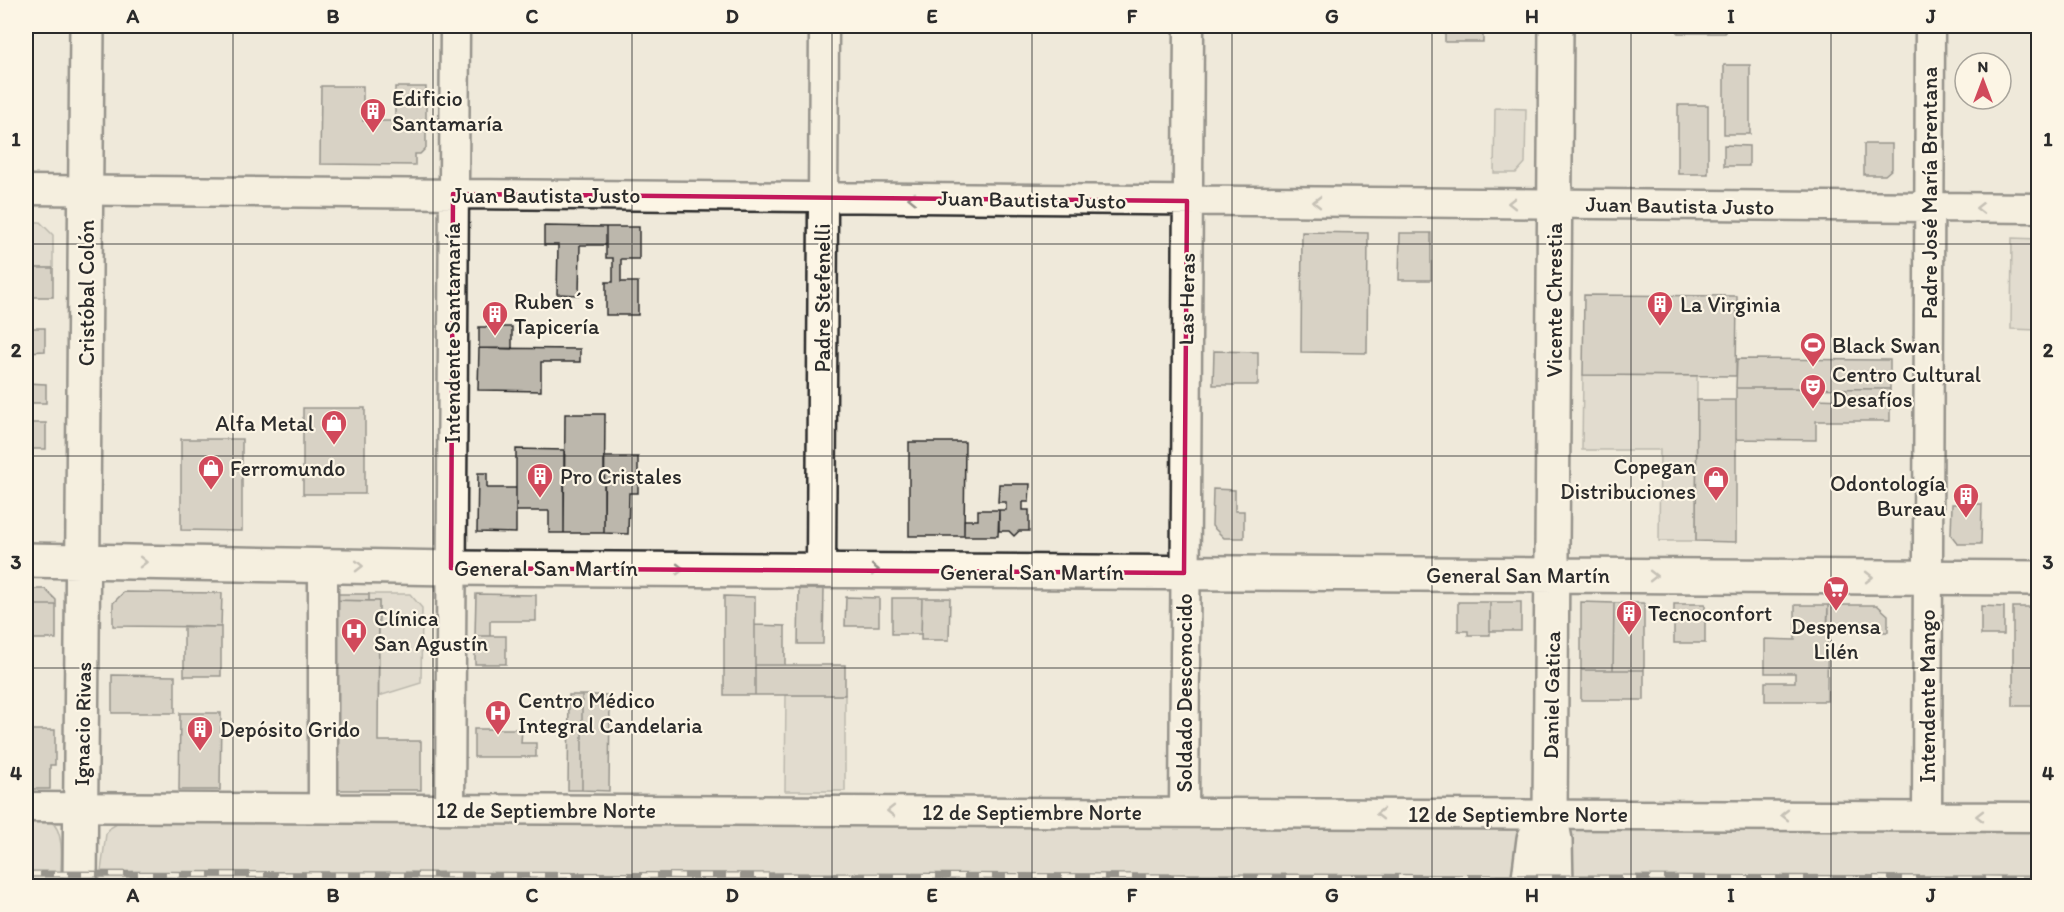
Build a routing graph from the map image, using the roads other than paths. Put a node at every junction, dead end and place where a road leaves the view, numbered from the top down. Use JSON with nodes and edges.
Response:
{"nodes":[{"id":1,"x":87,"y":26,"type":"edge"},
{"id":2,"x":454,"y":26,"type":"edge"},
{"id":3,"x":824,"y":26,"type":"edge"},
{"id":4,"x":1189,"y":26,"type":"edge"},
{"id":5,"x":1556,"y":26,"type":"edge"},
{"id":6,"x":1930,"y":26,"type":"edge"},
{"id":7,"x":26,"y":190,"type":"edge"},
{"id":8,"x":87,"y":191,"type":"junction"},
{"id":9,"x":453,"y":194,"type":"junction"},
{"id":10,"x":823,"y":197,"type":"junction"},
{"id":11,"x":1187,"y":201,"type":"junction"},
{"id":12,"x":1555,"y":204,"type":"junction"},
{"id":13,"x":1929,"y":207,"type":"junction"},
{"id":14,"x":2038,"y":208,"type":"edge"},
{"id":15,"x":26,"y":560,"type":"edge"},
{"id":16,"x":85,"y":561,"type":"junction"},
{"id":17,"x":323,"y":565,"type":"junction"},
{"id":18,"x":451,"y":568,"type":"junction"},
{"id":19,"x":820,"y":570,"type":"junction"},
{"id":20,"x":1184,"y":573,"type":"junction"},
{"id":21,"x":1552,"y":575,"type":"junction"},
{"id":22,"x":1927,"y":577,"type":"junction"},
{"id":23,"x":2038,"y":578,"type":"edge"},
{"id":24,"x":26,"y":807,"type":"edge"},
{"id":25,"x":81,"y":807,"type":"junction"},
{"id":26,"x":323,"y":808,"type":"junction"},
{"id":27,"x":450,"y":809,"type":"junction"},
{"id":28,"x":1184,"y":813,"type":"junction"},
{"id":29,"x":1550,"y":814,"type":"junction"},
{"id":30,"x":1926,"y":816,"type":"junction"},
{"id":31,"x":2038,"y":816,"type":"edge"},
{"id":32,"x":80,"y":886,"type":"edge"},
{"id":33,"x":1528,"y":886,"type":"edge"},
{"id":34,"x":1556,"y":886,"type":"edge"}],
"edges":[{"from":1,"to":8,"type":"main road","name":"Cristóbal Colón"},
{"from":2,"to":9,"type":"street","name":"Intendente Santamaría"},
{"from":3,"to":10,"type":"street","name":"Padre Stefenelli"},
{"from":4,"to":11,"type":"street","name":"Las Heras"},
{"from":5,"to":12,"type":"main road","name":"Vicente Chrestia"},
{"from":6,"to":13,"type":"street","name":"Padre José María Brentana"},
{"from":7,"to":8,"type":"street","name":"Juan Bautista Justo"},
{"from":8,"to":9,"type":"street","name":"Juan Bautista Justo"},
{"from":8,"to":16,"type":"main road","name":"Cristóbal Colón"},
{"from":9,"to":10,"type":"street","name":"Juan Bautista Justo"},
{"from":9,"to":18,"type":"street","name":"Intendente Santamaría"},
{"from":11,"to":10,"type":"street","name":"Juan Bautista Justo","one_way":true},
{"from":10,"to":19,"type":"street","name":"Padre Stefenelli"},
{"from":12,"to":11,"type":"street","name":"Juan Bautista Justo","one_way":true},
{"from":11,"to":20,"type":"street","name":"Las Heras"},
{"from":12,"to":13,"type":"street","name":"Juan Bautista Justo"},
{"from":12,"to":21,"type":"main road","name":"Vicente Chrestia"},
{"from":14,"to":13,"type":"street","name":"Juan Bautista Justo","one_way":true},
{"from":13,"to":22,"type":"street","name":"Padre José María Brentana"},
{"from":15,"to":16,"type":"main road","name":"General San Martín"},
{"from":16,"to":17,"type":"main road","name":"General San Martín","one_way":true},
{"from":16,"to":25,"type":"main road","name":"Ignacio Rivas"},
{"from":17,"to":18,"type":"main road","name":"General San Martín","one_way":true},
{"from":17,"to":26,"type":"street"},
{"from":18,"to":19,"type":"main road","name":"General San Martín","one_way":true},
{"from":18,"to":27,"type":"street","name":"Intendente Santamaría"},
{"from":19,"to":20,"type":"main road","name":"General San Martín","one_way":true},
{"from":20,"to":21,"type":"main road","name":"General San Martín"},
{"from":20,"to":28,"type":"street","name":"Soldado Desconocido"},
{"from":21,"to":22,"type":"main road","name":"General San Martín","one_way":true},
{"from":21,"to":29,"type":"main road","name":"Daniel Gatica"},
{"from":22,"to":23,"type":"main road","name":"General San Martín"},
{"from":22,"to":30,"type":"street","name":"Intendente Mango"},
{"from":24,"to":25,"type":"street","name":"12 de Septiembre Norte"},
{"from":25,"to":26,"type":"street","name":"12 de Septiembre Norte"},
{"from":25,"to":32,"type":"main road","name":"Ignacio Rivas"},
{"from":26,"to":27,"type":"street","name":"12 de Septiembre Norte"},
{"from":28,"to":27,"type":"street","name":"12 de Septiembre Norte","one_way":true},
{"from":29,"to":28,"type":"street","name":"12 de Septiembre Norte","one_way":true},
{"from":30,"to":29,"type":"street","name":"12 de Septiembre Norte","one_way":true},
{"from":29,"to":33,"type":"main road"},
{"from":29,"to":34,"type":"main road","name":"Daniel Gatica"},
{"from":31,"to":30,"type":"street","name":"12 de Septiembre Norte","one_way":true}]}
